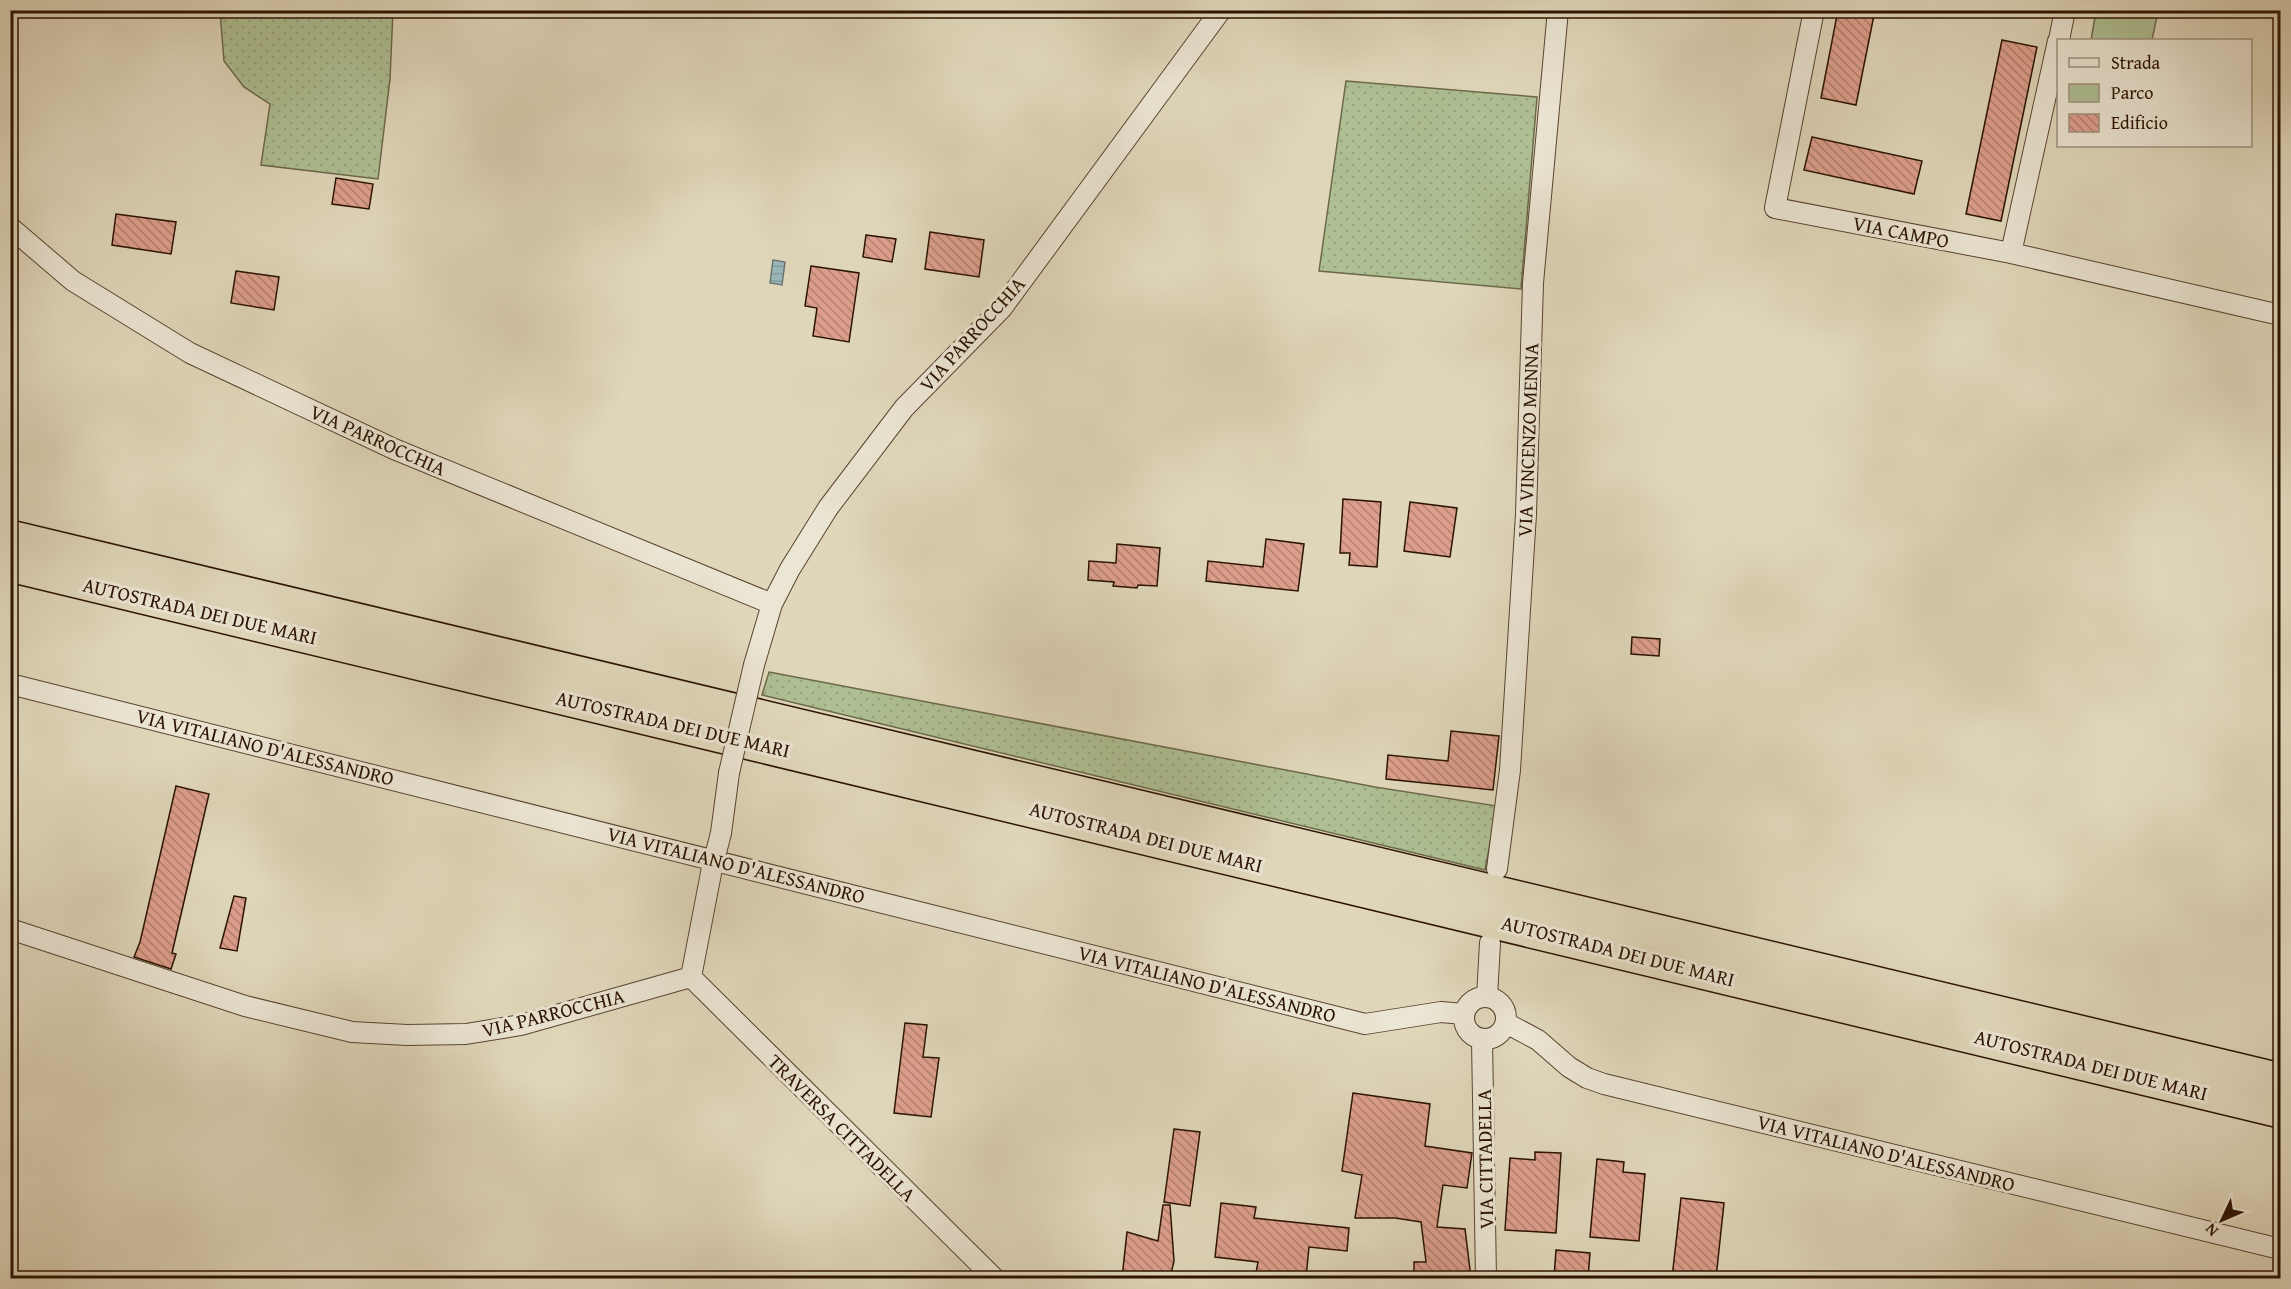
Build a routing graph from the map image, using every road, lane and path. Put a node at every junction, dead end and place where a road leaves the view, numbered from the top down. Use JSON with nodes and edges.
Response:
{"nodes":[{"id":1,"x":1221,"y":10,"type":"edge"},
{"id":2,"x":1558,"y":10,"type":"edge"},
{"id":3,"x":1814,"y":10,"type":"edge"},
{"id":4,"x":2065,"y":10,"type":"edge"},
{"id":5,"x":2059,"y":39,"type":"edge"},
{"id":6,"x":2057,"y":50,"type":"edge"},
{"id":7,"x":10,"y":227,"type":"edge"},
{"id":8,"x":2011,"y":253,"type":"junction"},
{"id":9,"x":2280,"y":315,"type":"edge"},
{"id":10,"x":10,"y":537,"type":"edge"},
{"id":11,"x":10,"y":566,"type":"edge"},
{"id":12,"x":772,"y":604,"type":"junction"},
{"id":13,"x":10,"y":684,"type":"edge"},
{"id":14,"x":1497,"y":869,"type":"dead end"},
{"id":15,"x":10,"y":929,"type":"edge"},
{"id":16,"x":1490,"y":943,"type":"dead end"},
{"id":17,"x":692,"y":977,"type":"junction"},
{"id":18,"x":1487,"y":997,"type":"junction"},
{"id":19,"x":1464,"y":1014,"type":"junction"},
{"id":20,"x":1506,"y":1023,"type":"junction"},
{"id":21,"x":1482,"y":1040,"type":"junction"},
{"id":22,"x":2280,"y":1080,"type":"edge"},
{"id":23,"x":2280,"y":1111,"type":"edge"},
{"id":24,"x":2280,"y":1249,"type":"edge"},
{"id":25,"x":994,"y":1278,"type":"edge"},
{"id":26,"x":1486,"y":1278,"type":"edge"}],
"edges":[{"from":1,"to":12,"type":"street","name":"VIA PARROCCHIA"},
{"from":2,"to":14,"type":"street","name":"VIA VINCENZO MENNA"},
{"from":3,"to":8,"type":"street","name":"VIA CAMPO"},
{"from":4,"to":5,"type":"street"},
{"from":6,"to":8,"type":"street"},
{"from":7,"to":12,"type":"street","name":"VIA PARROCCHIA"},
{"from":8,"to":9,"type":"street"},
{"from":10,"to":22,"type":"highway","name":"AUTOSTRADA DEI DUE MARI"},
{"from":11,"to":23,"type":"highway","name":"AUTOSTRADA DEI DUE MARI"},
{"from":12,"to":17,"type":"street","name":"VIA PARROCCHIA","bridge":true},
{"from":13,"to":19,"type":"street","name":"VIA VITALIANO D'ALESSANDRO"},
{"from":15,"to":17,"type":"street","name":"VIA PARROCCHIA"},
{"from":16,"to":18,"type":"street"},
{"from":17,"to":25,"type":"street","name":"TRAVERSA CITTADELLA"},
{"from":18,"to":19,"type":"street"},
{"from":18,"to":20,"type":"street"},
{"from":19,"to":21,"type":"street"},
{"from":20,"to":21,"type":"street"},
{"from":20,"to":24,"type":"street","name":"VIA VITALIANO D'ALESSANDRO"},
{"from":21,"to":26,"type":"street","name":"VIA CITTADELLA"}]}
